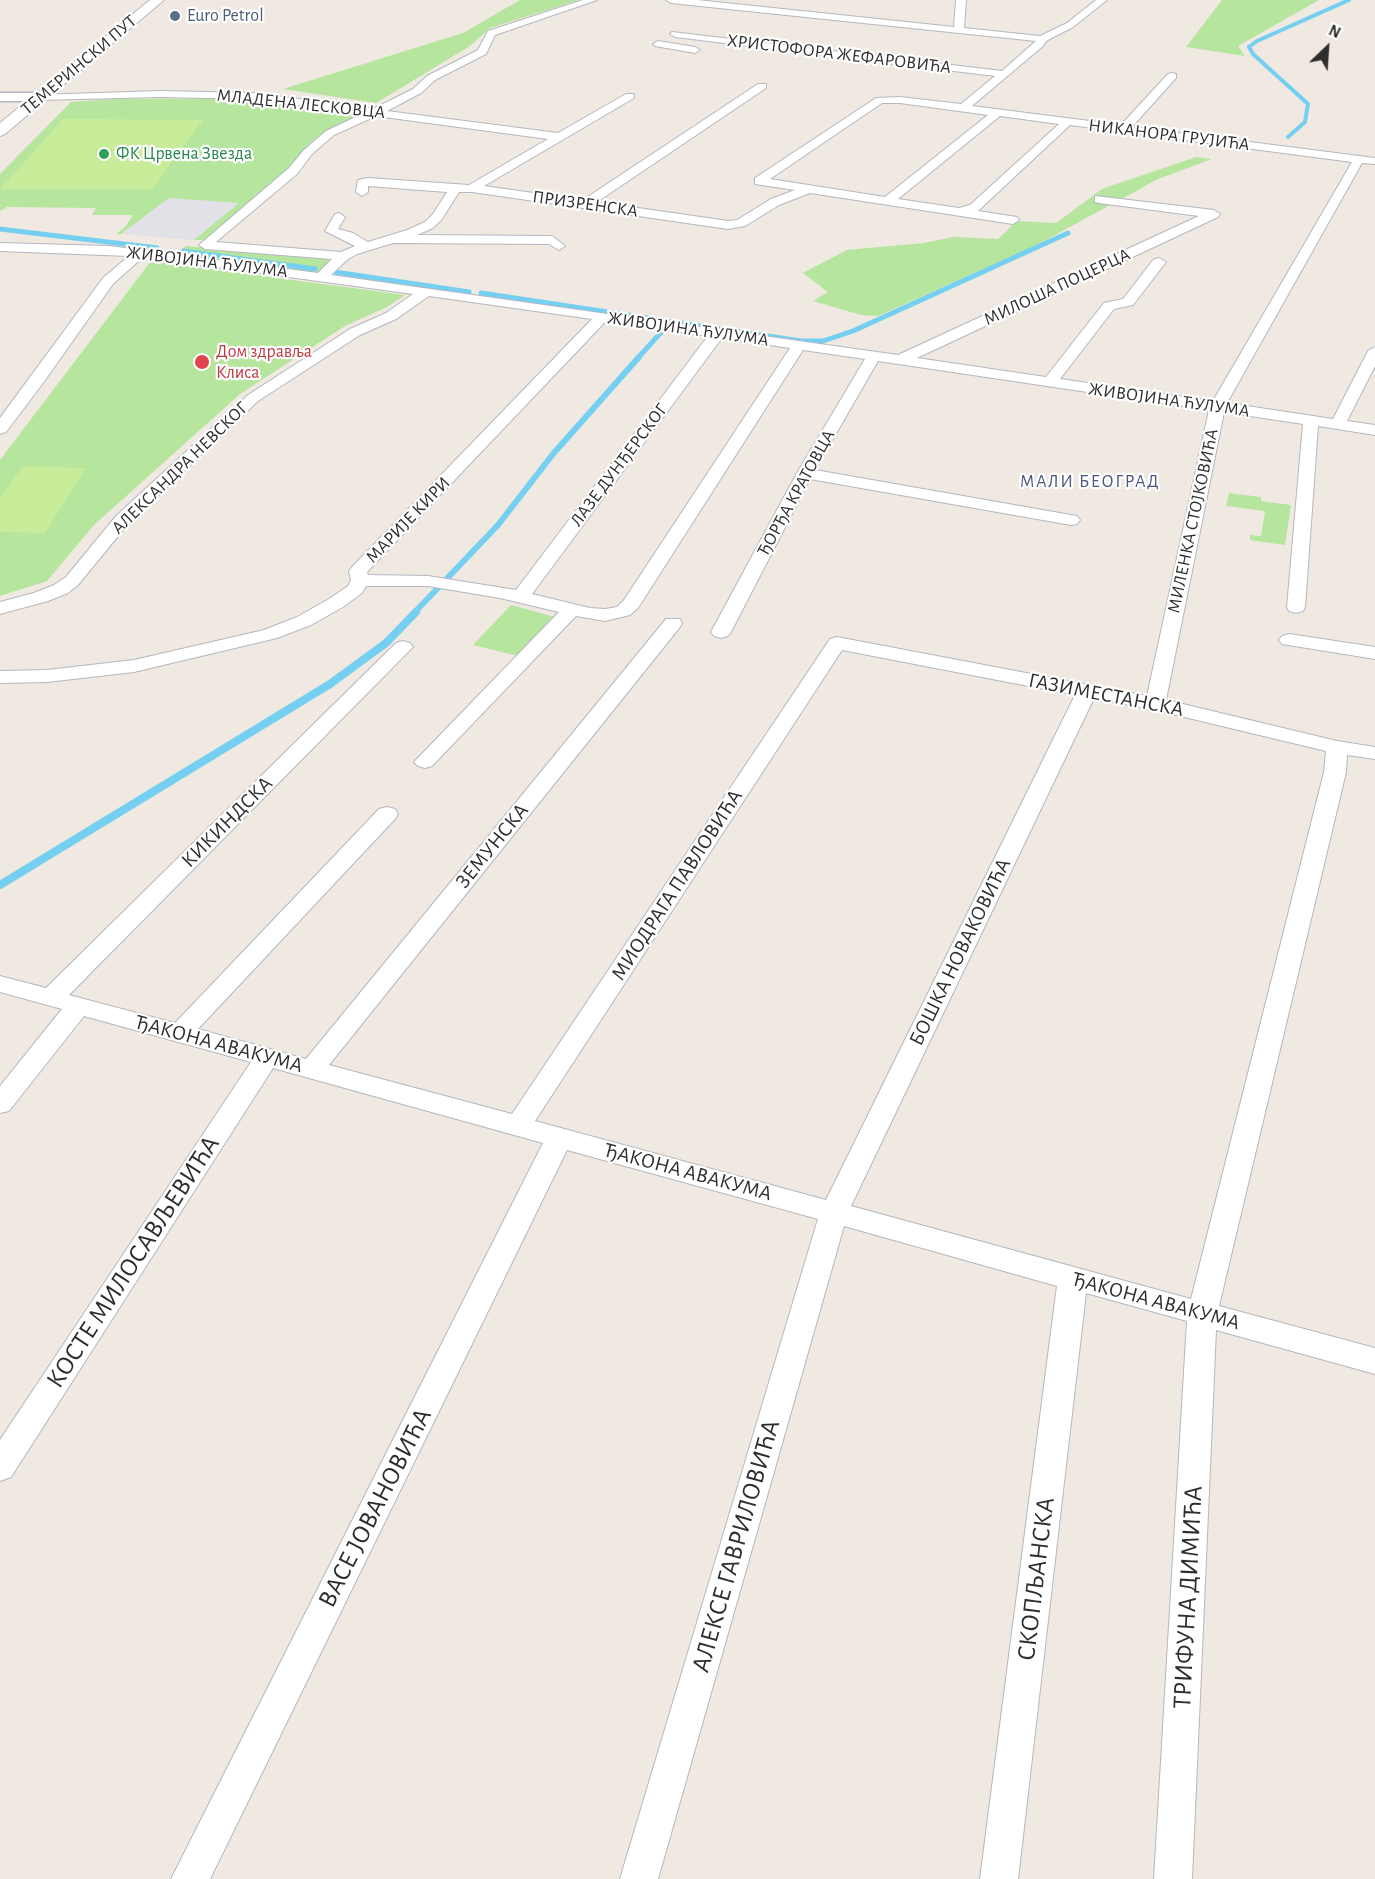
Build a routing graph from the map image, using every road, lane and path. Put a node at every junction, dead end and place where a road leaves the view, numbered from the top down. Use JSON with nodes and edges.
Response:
{"nodes":[{"id":1,"x":142,"y":0,"type":"edge"},
{"id":2,"x":158,"y":0,"type":"edge"},
{"id":3,"x":592,"y":0,"type":"edge"},
{"id":4,"x":671,"y":0,"type":"edge"},
{"id":5,"x":750,"y":0,"type":"edge"},
{"id":6,"x":961,"y":0,"type":"edge"},
{"id":7,"x":1102,"y":0,"type":"edge"},
{"id":8,"x":732,"y":6,"type":"junction"},
{"id":9,"x":708,"y":17,"type":"dead end"},
{"id":10,"x":689,"y":26,"type":"dead end"},
{"id":11,"x":959,"y":30,"type":"junction"},
{"id":12,"x":675,"y":34,"type":"junction"},
{"id":13,"x":1041,"y":39,"type":"junction"},
{"id":14,"x":710,"y":52,"type":"dead end"},
{"id":15,"x":1004,"y":74,"type":"junction"},
{"id":16,"x":1172,"y":76,"type":"dead end"},
{"id":17,"x":762,"y":86,"type":"dead end"},
{"id":18,"x":40,"y":96,"type":"junction"},
{"id":19,"x":630,"y":96,"type":"dead end"},
{"id":20,"x":0,"y":97,"type":"edge"},
{"id":21,"x":20,"y":97,"type":"junction"},
{"id":22,"x":963,"y":108,"type":"junction"},
{"id":23,"x":376,"y":111,"type":"junction"},
{"id":24,"x":997,"y":113,"type":"junction"},
{"id":25,"x":0,"y":115,"type":"edge"},
{"id":26,"x":1067,"y":122,"type":"junction"},
{"id":27,"x":1124,"y":129,"type":"junction"},
{"id":28,"x":0,"y":131,"type":"edge"},
{"id":29,"x":559,"y":137,"type":"junction"},
{"id":30,"x":1367,"y":160,"type":"edge"},
{"id":31,"x":761,"y":177,"type":"joint"},
{"id":32,"x":472,"y":188,"type":"junction"},
{"id":33,"x":455,"y":189,"type":"junction"},
{"id":34,"x":808,"y":189,"type":"junction"},
{"id":35,"x":362,"y":192,"type":"dead end"},
{"id":36,"x":1099,"y":199,"type":"dead end"},
{"id":37,"x":889,"y":200,"type":"junction"},
{"id":38,"x":586,"y":204,"type":"junction"},
{"id":39,"x":962,"y":212,"type":"junction"},
{"id":40,"x":1213,"y":214,"type":"junction"},
{"id":41,"x":1228,"y":216,"type":"dead end"},
{"id":42,"x":339,"y":217,"type":"dead end"},
{"id":43,"x":1013,"y":219,"type":"dead end"},
{"id":44,"x":391,"y":239,"type":"junction"},
{"id":45,"x":365,"y":246,"type":"junction"},
{"id":46,"x":559,"y":246,"type":"dead end"},
{"id":47,"x":0,"y":247,"type":"edge"},
{"id":48,"x":140,"y":253,"type":"junction"},
{"id":49,"x":343,"y":256,"type":"junction"},
{"id":50,"x":1159,"y":261,"type":"dead end"},
{"id":51,"x":321,"y":277,"type":"junction"},
{"id":52,"x":428,"y":291,"type":"junction"},
{"id":53,"x":603,"y":316,"type":"junction"},
{"id":54,"x":718,"y":333,"type":"junction"},
{"id":55,"x":799,"y":345,"type":"junction"},
{"id":56,"x":1375,"y":351,"type":"edge"},
{"id":57,"x":874,"y":356,"type":"junction"},
{"id":58,"x":900,"y":360,"type":"junction"},
{"id":59,"x":1050,"y":382,"type":"junction"},
{"id":60,"x":1217,"y":407,"type":"junction"},
{"id":61,"x":1311,"y":421,"type":"junction"},
{"id":62,"x":1338,"y":424,"type":"junction"},
{"id":63,"x":0,"y":429,"type":"edge"},
{"id":64,"x":1375,"y":430,"type":"edge"},
{"id":65,"x":805,"y":473,"type":"junction"},
{"id":66,"x":1071,"y":520,"type":"dead end"},
{"id":67,"x":360,"y":580,"type":"junction"},
{"id":68,"x":521,"y":597,"type":"junction"},
{"id":69,"x":1296,"y":607,"type":"dead end"},
{"id":70,"x":0,"y":608,"type":"edge"},
{"id":71,"x":572,"y":610,"type":"junction"},
{"id":72,"x":673,"y":623,"type":"dead end"},
{"id":73,"x":721,"y":632,"type":"dead end"},
{"id":74,"x":1289,"y":640,"type":"dead end"},
{"id":75,"x":837,"y":643,"type":"joint"},
{"id":76,"x":403,"y":647,"type":"dead end"},
{"id":77,"x":1375,"y":653,"type":"edge"},
{"id":78,"x":0,"y":677,"type":"edge"},
{"id":79,"x":1087,"y":691,"type":"junction"},
{"id":80,"x":1155,"y":704,"type":"junction"},
{"id":81,"x":1337,"y":747,"type":"junction"},
{"id":82,"x":1375,"y":753,"type":"edge"},
{"id":83,"x":425,"y":762,"type":"dead end"},
{"id":84,"x":387,"y":814,"type":"dead end"},
{"id":85,"x":0,"y":984,"type":"edge"},
{"id":86,"x":51,"y":998,"type":"junction"},
{"id":87,"x":79,"y":1005,"type":"junction"},
{"id":88,"x":180,"y":1033,"type":"junction"},
{"id":89,"x":267,"y":1057,"type":"junction"},
{"id":90,"x":312,"y":1069,"type":"junction"},
{"id":91,"x":0,"y":1104,"type":"edge"},
{"id":92,"x":518,"y":1126,"type":"junction"},
{"id":93,"x":560,"y":1137,"type":"junction"},
{"id":94,"x":834,"y":1212,"type":"junction"},
{"id":95,"x":1073,"y":1279,"type":"junction"},
{"id":96,"x":1202,"y":1314,"type":"junction"},
{"id":97,"x":1375,"y":1361,"type":"edge"},
{"id":98,"x":0,"y":1467,"type":"edge"},
{"id":99,"x":190,"y":1879,"type":"edge"},
{"id":100,"x":639,"y":1879,"type":"edge"},
{"id":101,"x":999,"y":1879,"type":"edge"},
{"id":102,"x":1173,"y":1879,"type":"edge"}],
"edges":[{"from":1,"to":21,"type":"main road","name":"ТЕМЕРИНСКИ ПУТ"},
{"from":2,"to":18,"type":"main road","name":"ТЕМЕРИНСКИ ПУТ"},
{"from":3,"to":23,"type":"street"},
{"from":4,"to":8,"type":"street"},
{"from":5,"to":8,"type":"street"},
{"from":6,"to":11,"type":"street"},
{"from":7,"to":13,"type":"street"},
{"from":8,"to":9,"type":"street"},
{"from":8,"to":11,"type":"street"},
{"from":10,"to":12,"type":"street"},
{"from":11,"to":13,"type":"street"},
{"from":12,"to":14,"type":"street"},
{"from":12,"to":15,"type":"street","name":"ХРИСТОФОРА ЖЕФАРОВИЋА"},
{"from":13,"to":15,"type":"street"},
{"from":15,"to":22,"type":"street"},
{"from":16,"to":27,"type":"street"},
{"from":17,"to":38,"type":"street"},
{"from":18,"to":21,"type":"street"},
{"from":18,"to":23,"type":"street","name":"МЛАДЕНА ЛЕСКОВЦА"},
{"from":18,"to":28,"type":"main road","name":"ТЕМЕРИНСКИ ПУТ"},
{"from":19,"to":29,"type":"street"},
{"from":20,"to":21,"type":"street"},
{"from":21,"to":25,"type":"main road","name":"ТЕМЕРИНСКИ ПУТ"},
{"from":22,"to":24,"type":"street","name":"НИКАНОРА ГРУЈИЋА"},
{"from":22,"to":31,"type":"street","name":"НИКАНОРА ГРУЈИЋА"},
{"from":23,"to":29,"type":"street","name":"МЛАДЕНА ЛЕСКОВЦА"},
{"from":23,"to":49,"type":"street"},
{"from":24,"to":26,"type":"street","name":"НИКАНОРА ГРУЈИЋА"},
{"from":24,"to":37,"type":"street"},
{"from":26,"to":27,"type":"street","name":"НИКАНОРА ГРУЈИЋА"},
{"from":26,"to":39,"type":"street"},
{"from":27,"to":30,"type":"street","name":"НИКАНОРА ГРУЈИЋА"},
{"from":29,"to":32,"type":"street"},
{"from":30,"to":60,"type":"street","name":"МИЛЕНКА СТОЈКОВИЋА"},
{"from":31,"to":34,"type":"street","name":"ПРИЗРЕНСКА"},
{"from":32,"to":33,"type":"street","name":"ПРИЗРЕНСКА"},
{"from":32,"to":38,"type":"street","name":"ПРИЗРЕНСКА"},
{"from":33,"to":35,"type":"street","name":"ПРИЗРЕНСКА"},
{"from":33,"to":44,"type":"street"},
{"from":34,"to":37,"type":"street","name":"ПРИЗРЕНСКА"},
{"from":34,"to":38,"type":"street","name":"ПРИЗРЕНСКА"},
{"from":36,"to":40,"type":"street"},
{"from":37,"to":39,"type":"street","name":"ПРИЗРЕНСКА"},
{"from":39,"to":43,"type":"street","name":"ПРИЗРЕНСКА"},
{"from":40,"to":41,"type":"street"},
{"from":40,"to":58,"type":"street","name":"МИЛОША ПОЦЕРЦА"},
{"from":42,"to":45,"type":"street"},
{"from":44,"to":45,"type":"street"},
{"from":44,"to":46,"type":"street"},
{"from":45,"to":49,"type":"street"},
{"from":47,"to":48,"type":"street","name":"ЖИВОЈИНА ЋУЛУМА"},
{"from":48,"to":51,"type":"street","name":"ЖИВОЈИНА ЋУЛУМА"},
{"from":48,"to":63,"type":"street"},
{"from":49,"to":51,"type":"street"},
{"from":50,"to":59,"type":"street","name":"МИЛОША ПОЦЕРЦА"},
{"from":51,"to":52,"type":"street","name":"ЖИВОЈИНА ЋУЛУМА"},
{"from":52,"to":53,"type":"street","name":"ЖИВОЈИНА ЋУЛУМА"},
{"from":52,"to":70,"type":"street","name":"АЛЕКСАНДРА НЕВСКОГ"},
{"from":53,"to":54,"type":"street","name":"ЖИВОЈИНА ЋУЛУМА"},
{"from":53,"to":67,"type":"street","name":"МАРИЈЕ КИРИ"},
{"from":54,"to":55,"type":"street","name":"ЖИВОЈИНА ЋУЛУМА"},
{"from":54,"to":68,"type":"street","name":"ЛАЗЕ ДУНЂЕРСКОГ"},
{"from":55,"to":57,"type":"street","name":"ЖИВОЈИНА ЋУЛУМА"},
{"from":55,"to":71,"type":"street"},
{"from":56,"to":62,"type":"street"},
{"from":57,"to":58,"type":"street","name":"ЖИВОЈИНА ЋУЛУМА"},
{"from":57,"to":65,"type":"street","name":"ЂОРЂА КРАТОВЦА"},
{"from":58,"to":59,"type":"street","name":"ЖИВОЈИНА ЋУЛУМА"},
{"from":59,"to":60,"type":"street","name":"ЖИВОЈИНА ЋУЛУМА"},
{"from":60,"to":61,"type":"street","name":"ЖИВОЈИНА ЋУЛУМА"},
{"from":60,"to":80,"type":"street","name":"МИЛЕНКА СТОЈКОВИЋА"},
{"from":61,"to":62,"type":"street","name":"ЖИВОЈИНА ЋУЛУМА"},
{"from":61,"to":69,"type":"street"},
{"from":62,"to":64,"type":"street","name":"ЖИВОЈИНА ЋУЛУМА"},
{"from":65,"to":66,"type":"street"},
{"from":65,"to":73,"type":"street","name":"ЂОРЂА КРАТОВЦА"},
{"from":67,"to":68,"type":"street"},
{"from":67,"to":78,"type":"street","name":"МАРИЈЕ КИРИ"},
{"from":68,"to":71,"type":"street"},
{"from":71,"to":83,"type":"street"},
{"from":72,"to":90,"type":"street","name":"ЗЕМУНСКА"},
{"from":74,"to":77,"type":"street"},
{"from":75,"to":79,"type":"street","name":"ГАЗИМЕСТАНСКА"},
{"from":75,"to":92,"type":"street","name":"МИОДРАГА ПАВЛОВИЋА"},
{"from":76,"to":86,"type":"street","name":"КИКИНДСКА"},
{"from":79,"to":80,"type":"street","name":"ГАЗИМЕСТАНСКА"},
{"from":79,"to":94,"type":"street","name":"БОШКА НОВАКОВИЋА"},
{"from":80,"to":81,"type":"street","name":"ГАЗИМЕСТАНСКА"},
{"from":81,"to":82,"type":"street","name":"ГАЗИМЕСТАНСКА"},
{"from":81,"to":96,"type":"street","name":"ТРИФУНА ДИМИЋА"},
{"from":84,"to":88,"type":"street"},
{"from":85,"to":86,"type":"street","name":"ЂАКОНА АВАКУМА"},
{"from":86,"to":87,"type":"street","name":"ЂАКОНА АВАКУМА"},
{"from":87,"to":88,"type":"street","name":"ЂАКОНА АВАКУМА"},
{"from":87,"to":91,"type":"street"},
{"from":88,"to":89,"type":"street","name":"ЂАКОНА АВАКУМА"},
{"from":89,"to":90,"type":"street","name":"ЂАКОНА АВАКУМА"},
{"from":89,"to":98,"type":"street","name":"КОСТЕ МИЛОСАВЉЕВИЋА"},
{"from":90,"to":92,"type":"street","name":"ЂАКОНА АВАКУМА"},
{"from":92,"to":93,"type":"street","name":"ЂАКОНА АВАКУМА"},
{"from":93,"to":94,"type":"street","name":"ЂАКОНА АВАКУМА"},
{"from":93,"to":99,"type":"street","name":"ВАСЕ ЈОВАНОВИЋА"},
{"from":94,"to":95,"type":"street","name":"ЂАКОНА АВАКУМА"},
{"from":94,"to":100,"type":"street","name":"АЛЕКСЕ ГАВРИЛОВИЋА"},
{"from":95,"to":96,"type":"street","name":"ЂАКОНА АВАКУМА"},
{"from":95,"to":101,"type":"street","name":"СКОПЉАНСКА"},
{"from":96,"to":97,"type":"street","name":"ЂАКОНА АВАКУМА"},
{"from":96,"to":102,"type":"street","name":"ТРИФУНА ДИМИЋА"}]}
